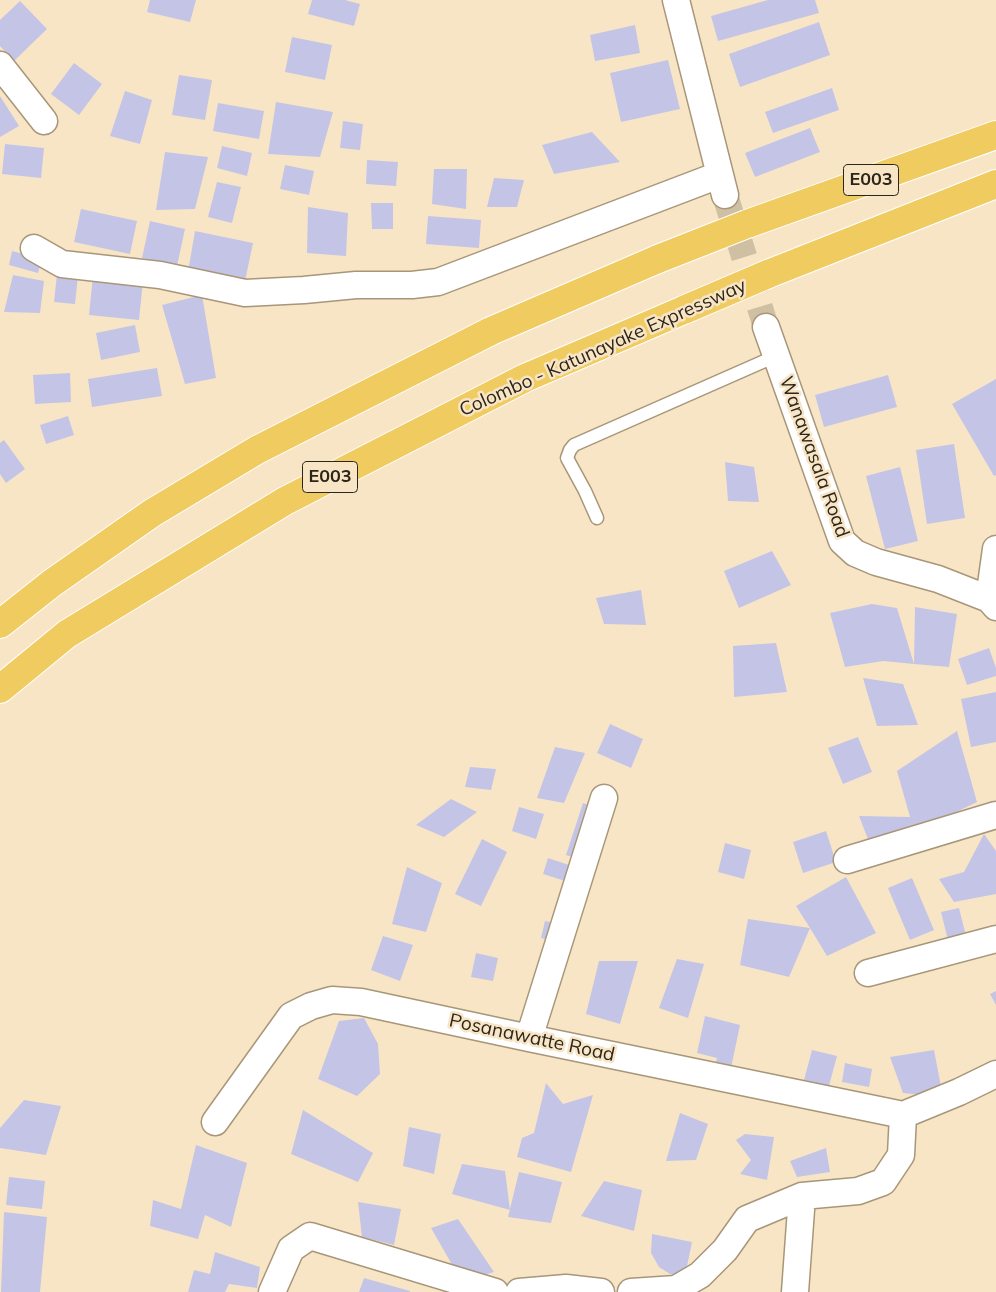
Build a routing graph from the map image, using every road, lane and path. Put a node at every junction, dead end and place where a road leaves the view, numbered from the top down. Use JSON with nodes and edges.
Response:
{"nodes":[{"id":1,"x":676,"y":0,"type":"edge"},
{"id":2,"x":0,"y":65,"type":"edge"},
{"id":3,"x":44,"y":121,"type":"dead end"},
{"id":4,"x":996,"y":135,"type":"edge"},
{"id":5,"x":996,"y":184,"type":"edge"},
{"id":6,"x":34,"y":248,"type":"dead end"},
{"id":7,"x":766,"y":327,"type":"tunnel mouth"},
{"id":8,"x":776,"y":356,"type":"junction"},
{"id":9,"x":597,"y":518,"type":"dead end"},
{"id":10,"x":996,"y":549,"type":"edge"},
{"id":11,"x":993,"y":603,"type":"edge"},
{"id":12,"x":0,"y":624,"type":"edge"},
{"id":13,"x":0,"y":689,"type":"edge"},
{"id":14,"x":604,"y":798,"type":"dead end"},
{"id":15,"x":996,"y":815,"type":"edge"},
{"id":16,"x":847,"y":860,"type":"dead end"},
{"id":17,"x":996,"y":939,"type":"edge"},
{"id":18,"x":868,"y":972,"type":"dead end"},
{"id":19,"x":529,"y":1038,"type":"junction"},
{"id":20,"x":996,"y":1074,"type":"edge"},
{"id":21,"x":903,"y":1115,"type":"junction"},
{"id":22,"x":215,"y":1122,"type":"dead end"},
{"id":23,"x":802,"y":1196,"type":"junction"},
{"id":24,"x":272,"y":1292,"type":"edge"},
{"id":25,"x":495,"y":1292,"type":"edge"},
{"id":26,"x":519,"y":1292,"type":"edge"},
{"id":27,"x":601,"y":1292,"type":"edge"},
{"id":28,"x":631,"y":1292,"type":"edge"},
{"id":29,"x":795,"y":1292,"type":"edge"}],
"edges":[{"from":1,"to":6,"type":"street"},
{"from":2,"to":3,"type":"street"},
{"from":4,"to":12,"type":"highway","number":"E003","bridge":true},
{"from":5,"to":13,"type":"highway","name":"Colombo - Katunayake Expressway","number":"E003","bridge":true},
{"from":7,"to":8,"type":"street","name":"Wanawasala Road"},
{"from":8,"to":9,"type":"lane"},
{"from":8,"to":11,"type":"street","name":"Wanawasala Road"},
{"from":10,"to":11,"type":"street"},
{"from":14,"to":19,"type":"street"},
{"from":15,"to":16,"type":"street"},
{"from":17,"to":18,"type":"street"},
{"from":19,"to":21,"type":"street","name":"Posanawatte Road"},
{"from":19,"to":22,"type":"street","name":"Posanawatte Road"},
{"from":20,"to":21,"type":"street"},
{"from":21,"to":23,"type":"street"},
{"from":23,"to":28,"type":"street"},
{"from":23,"to":29,"type":"street"},
{"from":24,"to":25,"type":"street"},
{"from":26,"to":27,"type":"street"}]}
